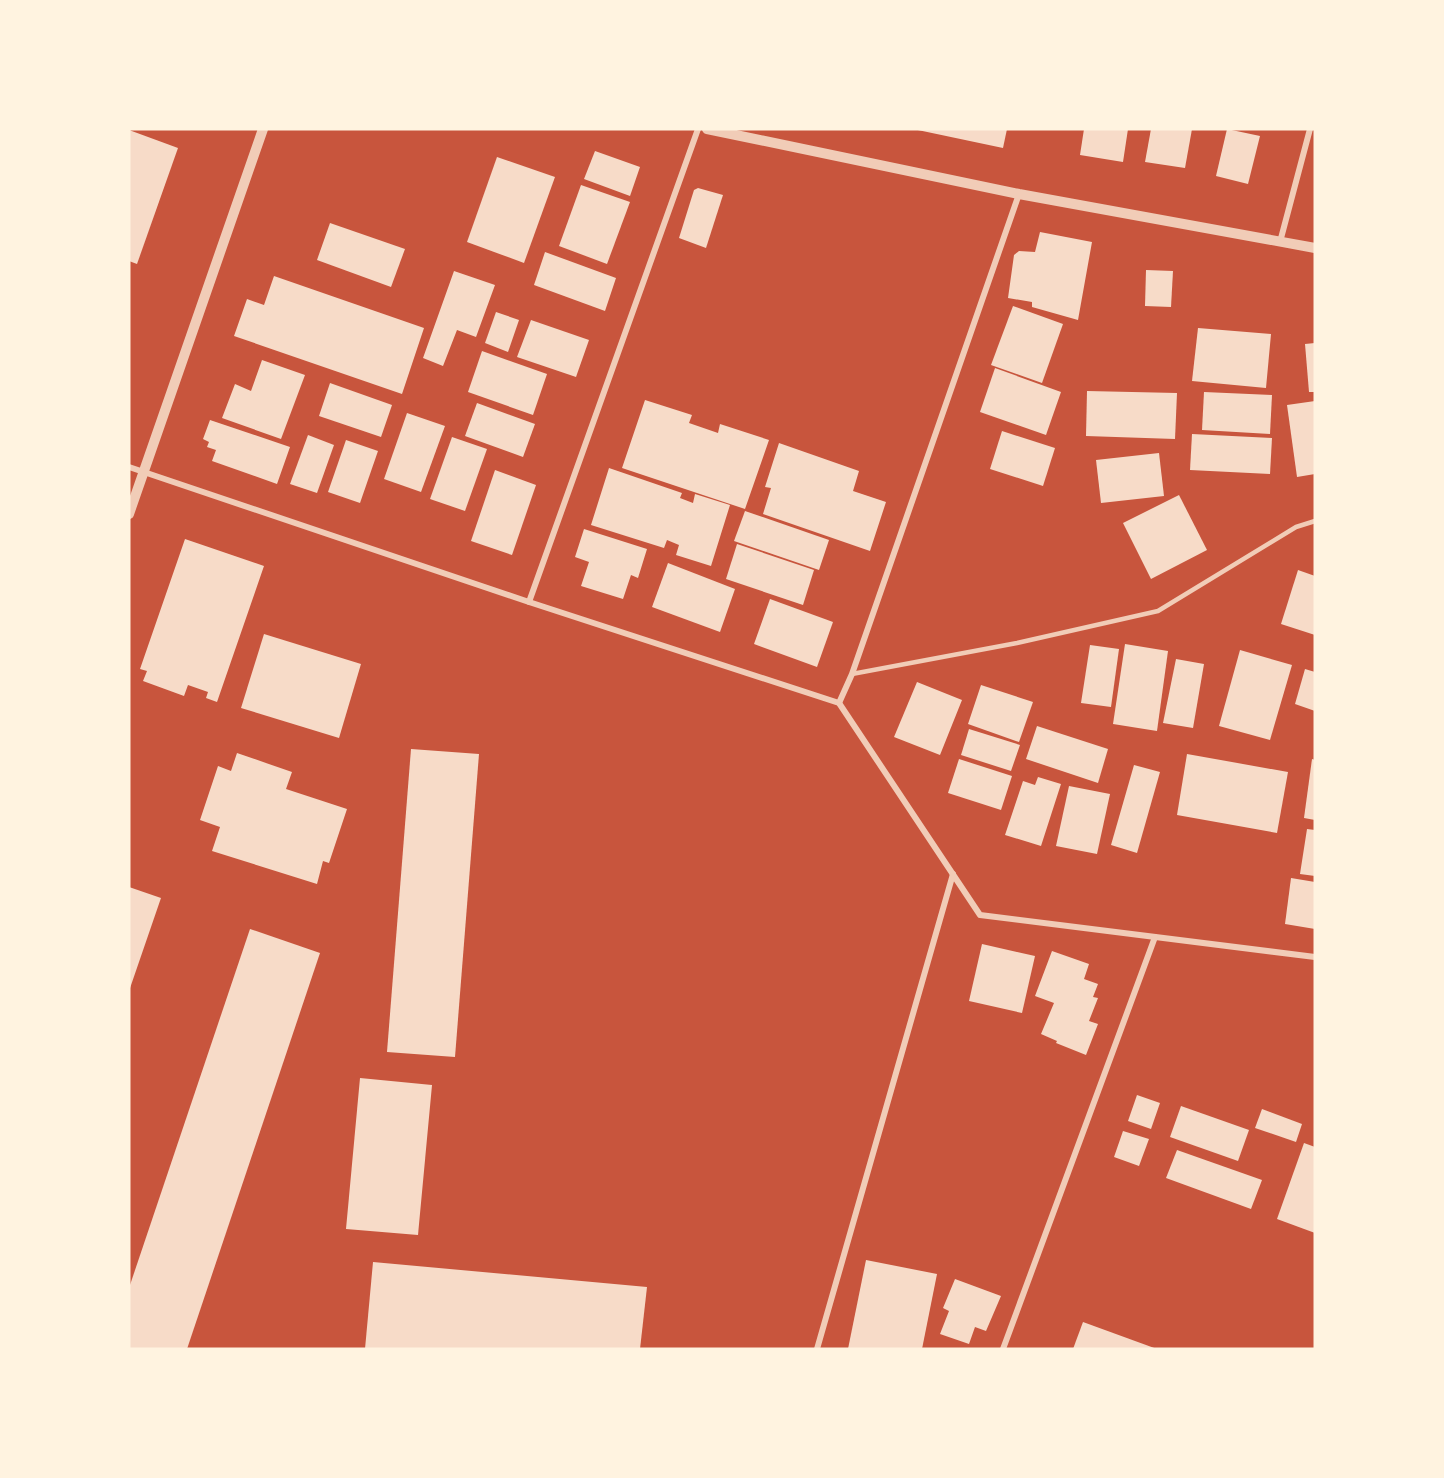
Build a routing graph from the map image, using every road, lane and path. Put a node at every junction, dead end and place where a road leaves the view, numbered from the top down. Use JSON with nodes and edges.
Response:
{"nodes":[{"id":1,"x":263,"y":129,"type":"edge"},
{"id":2,"x":698,"y":129,"type":"edge"},
{"id":3,"x":707,"y":129,"type":"edge"},
{"id":4,"x":1310,"y":129,"type":"edge"},
{"id":5,"x":1019,"y":194,"type":"junction"},
{"id":6,"x":1280,"y":242,"type":"junction"},
{"id":7,"x":1315,"y":248,"type":"edge"},
{"id":8,"x":129,"y":467,"type":"edge"},
{"id":9,"x":143,"y":472,"type":"junction"},
{"id":10,"x":129,"y":514,"type":"edge"},
{"id":11,"x":1315,"y":521,"type":"edge"},
{"id":12,"x":529,"y":602,"type":"junction"},
{"id":13,"x":852,"y":674,"type":"junction"},
{"id":14,"x":839,"y":703,"type":"junction"},
{"id":15,"x":953,"y":874,"type":"junction"},
{"id":16,"x":1155,"y":937,"type":"junction"},
{"id":17,"x":1315,"y":957,"type":"edge"},
{"id":18,"x":817,"y":1349,"type":"edge"},
{"id":19,"x":1003,"y":1349,"type":"edge"}],
"edges":[{"from":1,"to":9,"type":"street"},
{"from":2,"to":12,"type":"street"},
{"from":3,"to":5,"type":"street"},
{"from":4,"to":6,"type":"street"},
{"from":5,"to":6,"type":"street"},
{"from":5,"to":13,"type":"street"},
{"from":6,"to":7,"type":"street"},
{"from":8,"to":9,"type":"street"},
{"from":9,"to":10,"type":"street"},
{"from":9,"to":12,"type":"street"},
{"from":11,"to":13,"type":"lane"},
{"from":12,"to":14,"type":"street"},
{"from":13,"to":14,"type":"street"},
{"from":14,"to":15,"type":"street"},
{"from":15,"to":16,"type":"street"},
{"from":15,"to":18,"type":"street"},
{"from":16,"to":17,"type":"street"},
{"from":16,"to":19,"type":"street"}]}
